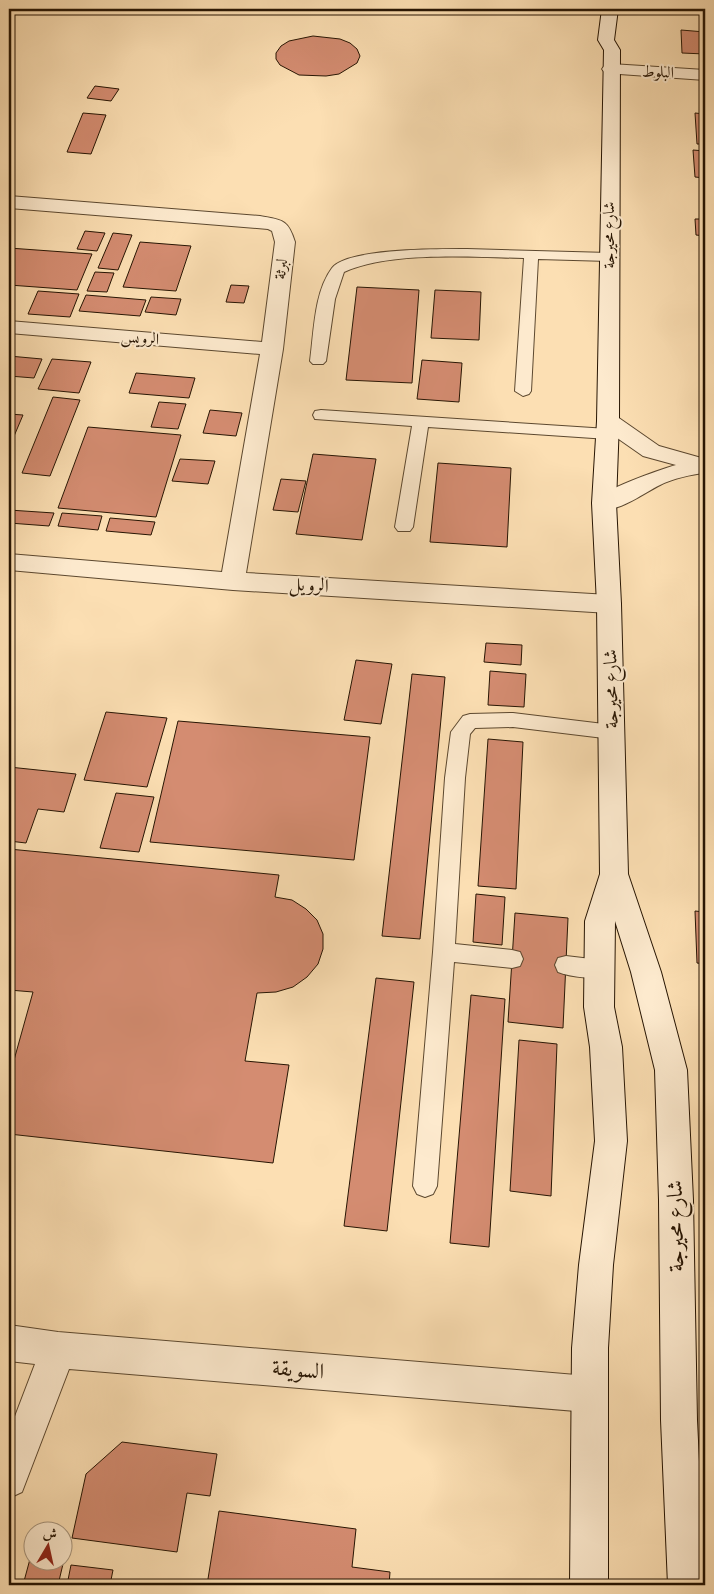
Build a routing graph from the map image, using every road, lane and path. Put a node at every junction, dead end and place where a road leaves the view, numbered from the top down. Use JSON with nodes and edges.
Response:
{"nodes":[{"id":1,"x":610,"y":9,"type":"edge"},
{"id":2,"x":626,"y":9,"type":"edge"},
{"id":3,"x":612,"y":60,"type":"junction"},
{"id":4,"x":705,"y":75,"type":"edge"},
{"id":5,"x":9,"y":202,"type":"edge"},
{"id":6,"x":531,"y":255,"type":"junction"},
{"id":7,"x":609,"y":257,"type":"junction"},
{"id":8,"x":9,"y":327,"type":"edge"},
{"id":9,"x":272,"y":349,"type":"junction"},
{"id":10,"x":318,"y":361,"type":"dead end"},
{"id":11,"x":523,"y":391,"type":"dead end"},
{"id":12,"x":321,"y":415,"type":"dead end"},
{"id":13,"x":421,"y":422,"type":"junction"},
{"id":14,"x":608,"y":428,"type":"junction"},
{"id":15,"x":704,"y":466,"type":"edge"},
{"id":16,"x":604,"y":503,"type":"junction"},
{"id":17,"x":404,"y":527,"type":"dead end"},
{"id":18,"x":9,"y":562,"type":"edge"},
{"id":19,"x":234,"y":581,"type":"junction"},
{"id":20,"x":609,"y":604,"type":"junction"},
{"id":21,"x":612,"y":732,"type":"junction"},
{"id":22,"x":614,"y":874,"type":"junction"},
{"id":23,"x":444,"y":952,"type":"junction"},
{"id":24,"x":512,"y":959,"type":"dead end"},
{"id":25,"x":566,"y":965,"type":"dead end"},
{"id":26,"x":600,"y":968,"type":"junction"},
{"id":27,"x":425,"y":1186,"type":"dead end"},
{"id":28,"x":9,"y":1343,"type":"edge"},
{"id":29,"x":58,"y":1350,"type":"junction"},
{"id":30,"x":588,"y":1394,"type":"junction"},
{"id":31,"x":9,"y":1479,"type":"edge"},
{"id":32,"x":589,"y":1585,"type":"edge"},
{"id":33,"x":686,"y":1585,"type":"edge"}],
"edges":[{"from":1,"to":3,"type":"street","name":"شارع محيرجة"},
{"from":2,"to":3,"type":"street","name":"شارع محيرجة"},
{"from":3,"to":4,"type":"street","name":"البلوط"},
{"from":3,"to":7,"type":"street","name":"شارع محيرجة"},
{"from":5,"to":9,"type":"street","name":"لبرثة"},
{"from":6,"to":7,"type":"lane"},
{"from":6,"to":10,"type":"lane"},
{"from":6,"to":11,"type":"lane"},
{"from":7,"to":14,"type":"street","name":"شارع محيرجة"},
{"from":8,"to":9,"type":"street","name":"الرويس"},
{"from":9,"to":19,"type":"street","name":"لبرثة"},
{"from":12,"to":13,"type":"lane"},
{"from":13,"to":14,"type":"lane"},
{"from":13,"to":17,"type":"lane"},
{"from":14,"to":15,"type":"street"},
{"from":14,"to":16,"type":"street","name":"شارع محيرجة"},
{"from":15,"to":16,"type":"street"},
{"from":16,"to":20,"type":"street","name":"شارع محيرجة"},
{"from":18,"to":19,"type":"street","name":"الرويل"},
{"from":19,"to":20,"type":"street","name":"الرويل"},
{"from":20,"to":21,"type":"street","name":"شارع محيرجة"},
{"from":21,"to":22,"type":"street","name":"شارع محيرجة"},
{"from":21,"to":23,"type":"lane"},
{"from":22,"to":26,"type":"street","name":"شارع محيرجة"},
{"from":22,"to":33,"type":"street","name":"شارع محيرجة"},
{"from":23,"to":24,"type":"lane"},
{"from":23,"to":27,"type":"lane"},
{"from":25,"to":26,"type":"lane"},
{"from":26,"to":30,"type":"street","name":"شارع محيرجة"},
{"from":28,"to":29,"type":"street","name":"السويقة"},
{"from":29,"to":30,"type":"street","name":"السويقة"},
{"from":29,"to":31,"type":"street"},
{"from":30,"to":32,"type":"street","name":"شارع محيرجة"}]}
